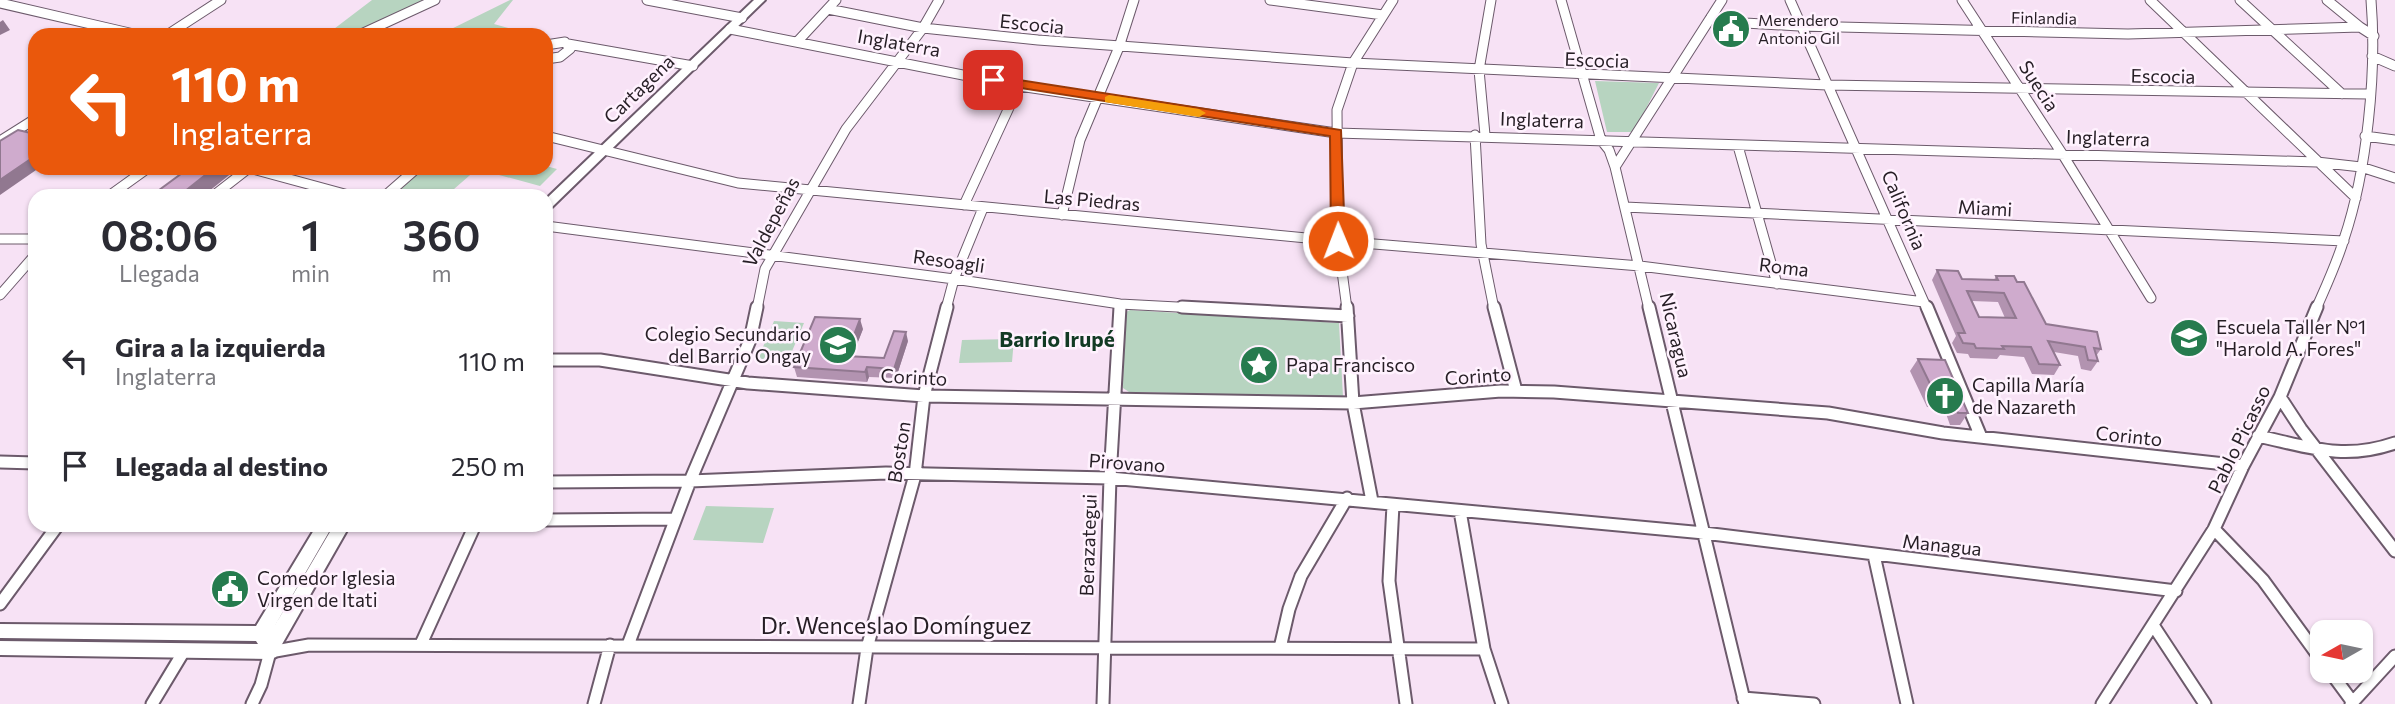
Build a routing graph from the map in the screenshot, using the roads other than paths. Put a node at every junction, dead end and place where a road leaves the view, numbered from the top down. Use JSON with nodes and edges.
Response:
{"nodes":[{"id":1,"x":221,"y":0,"type":"edge"},
{"id":2,"x":435,"y":0,"type":"edge"},
{"id":3,"x":647,"y":0,"type":"edge"},
{"id":4,"x":748,"y":0,"type":"edge"},
{"id":5,"x":760,"y":0,"type":"edge"},
{"id":6,"x":836,"y":0,"type":"edge"},
{"id":7,"x":940,"y":0,"type":"edge"},
{"id":8,"x":1134,"y":0,"type":"edge"},
{"id":9,"x":1270,"y":0,"type":"edge"},
{"id":10,"x":1392,"y":0,"type":"edge"},
{"id":11,"x":1491,"y":0,"type":"edge"},
{"id":12,"x":1561,"y":0,"type":"edge"},
{"id":13,"x":1722,"y":0,"type":"edge"},
{"id":14,"x":1790,"y":0,"type":"edge"},
{"id":15,"x":1962,"y":0,"type":"edge"},
{"id":16,"x":2150,"y":0,"type":"edge"},
{"id":17,"x":2240,"y":0,"type":"edge"},
{"id":18,"x":2327,"y":0,"type":"edge"},
{"id":19,"x":2371,"y":0,"type":"edge"},
{"id":20,"x":0,"y":3,"type":"edge"},
{"id":21,"x":828,"y":9,"type":"junction"},
{"id":22,"x":1383,"y":15,"type":"junction"},
{"id":23,"x":1711,"y":17,"type":"junction"},
{"id":24,"x":734,"y":21,"type":"junction"},
{"id":25,"x":1800,"y":26,"type":"junction"},
{"id":26,"x":2360,"y":27,"type":"junction"},
{"id":27,"x":108,"y":28,"type":"edge"},
{"id":28,"x":178,"y":28,"type":"edge"},
{"id":29,"x":375,"y":28,"type":"edge"},
{"id":30,"x":923,"y":28,"type":"junction"},
{"id":31,"x":2273,"y":30,"type":"junction"},
{"id":32,"x":1984,"y":31,"type":"junction"},
{"id":33,"x":2185,"y":34,"type":"junction"},
{"id":34,"x":2374,"y":36,"type":"junction"},
{"id":35,"x":797,"y":42,"type":"junction"},
{"id":36,"x":553,"y":43,"type":"edge"},
{"id":37,"x":568,"y":44,"type":"junction"},
{"id":38,"x":1119,"y":47,"type":"junction"},
{"id":39,"x":2372,"y":56,"type":"junction"},
{"id":40,"x":553,"y":58,"type":"edge"},
{"id":41,"x":899,"y":62,"type":"junction"},
{"id":42,"x":1353,"y":63,"type":"junction"},
{"id":43,"x":688,"y":65,"type":"junction"},
{"id":44,"x":2395,"y":66,"type":"edge"},
{"id":45,"x":1479,"y":70,"type":"junction"},
{"id":46,"x":1582,"y":75,"type":"junction"},
{"id":47,"x":1672,"y":78,"type":"junction"},
{"id":48,"x":1828,"y":85,"type":"junction"},
{"id":49,"x":1019,"y":86,"type":"junction"},
{"id":50,"x":2020,"y":90,"type":"junction"},
{"id":51,"x":2247,"y":92,"type":"junction"},
{"id":52,"x":2342,"y":94,"type":"junction"},
{"id":53,"x":2368,"y":94,"type":"junction"},
{"id":54,"x":1099,"y":98,"type":"junction"},
{"id":55,"x":28,"y":123,"type":"edge"},
{"id":56,"x":1336,"y":132,"type":"junction"},
{"id":57,"x":1480,"y":135,"type":"junction"},
{"id":58,"x":2365,"y":136,"type":"junction"},
{"id":59,"x":553,"y":137,"type":"edge"},
{"id":60,"x":1601,"y":139,"type":"junction"},
{"id":61,"x":0,"y":141,"type":"edge"},
{"id":62,"x":2395,"y":141,"type":"edge"},
{"id":63,"x":1632,"y":142,"type":"junction"},
{"id":64,"x":1738,"y":146,"type":"junction"},
{"id":65,"x":1858,"y":148,"type":"junction"},
{"id":66,"x":601,"y":149,"type":"junction"},
{"id":67,"x":2063,"y":155,"type":"junction"},
{"id":68,"x":2317,"y":162,"type":"junction"},
{"id":69,"x":1615,"y":167,"type":"junction"},
{"id":70,"x":2361,"y":167,"type":"junction"},
{"id":71,"x":138,"y":175,"type":"edge"},
{"id":72,"x":240,"y":175,"type":"edge"},
{"id":73,"x":275,"y":175,"type":"edge"},
{"id":74,"x":409,"y":175,"type":"edge"},
{"id":75,"x":2395,"y":178,"type":"edge"},
{"id":76,"x":119,"y":189,"type":"edge"},
{"id":77,"x":222,"y":189,"type":"edge"},
{"id":78,"x":326,"y":189,"type":"edge"},
{"id":79,"x":393,"y":189,"type":"edge"},
{"id":80,"x":552,"y":189,"type":"edge"},
{"id":81,"x":809,"y":190,"type":"junction"},
{"id":82,"x":2356,"y":198,"type":"junction"},
{"id":83,"x":553,"y":199,"type":"edge"},
{"id":84,"x":964,"y":205,"type":"junction"},
{"id":85,"x":1625,"y":207,"type":"junction"},
{"id":86,"x":983,"y":208,"type":"junction"},
{"id":87,"x":1062,"y":215,"type":"junction"},
{"id":88,"x":1758,"y":215,"type":"junction"},
{"id":89,"x":1890,"y":220,"type":"junction"},
{"id":90,"x":553,"y":227,"type":"edge"},
{"id":91,"x":2111,"y":232,"type":"junction"},
{"id":92,"x":0,"y":239,"type":"edge"},
{"id":93,"x":28,"y":239,"type":"edge"},
{"id":94,"x":1338,"y":241,"type":"junction"},
{"id":95,"x":2344,"y":241,"type":"junction"},
{"id":96,"x":1483,"y":254,"type":"junction"},
{"id":97,"x":774,"y":256,"type":"junction"},
{"id":98,"x":28,"y":263,"type":"edge"},
{"id":99,"x":1640,"y":265,"type":"junction"},
{"id":100,"x":954,"y":279,"type":"junction"},
{"id":101,"x":1777,"y":284,"type":"junction"},
{"id":102,"x":0,"y":295,"type":"edge"},
{"id":103,"x":2151,"y":298,"type":"dead end"},
{"id":104,"x":1924,"y":302,"type":"junction"},
{"id":105,"x":1120,"y":304,"type":"junction"},
{"id":106,"x":1348,"y":316,"type":"junction"},
{"id":107,"x":553,"y":360,"type":"edge"},
{"id":108,"x":734,"y":381,"type":"junction"},
{"id":109,"x":1516,"y":391,"type":"junction"},
{"id":110,"x":924,"y":396,"type":"junction"},
{"id":111,"x":2280,"y":397,"type":"junction"},
{"id":112,"x":1115,"y":399,"type":"junction"},
{"id":113,"x":1353,"y":402,"type":"junction"},
{"id":114,"x":1672,"y":402,"type":"junction"},
{"id":115,"x":2258,"y":436,"type":"junction"},
{"id":116,"x":1981,"y":437,"type":"junction"},
{"id":117,"x":2395,"y":443,"type":"edge"},
{"id":118,"x":2320,"y":453,"type":"junction"},
{"id":119,"x":0,"y":462,"type":"edge"},
{"id":120,"x":28,"y":463,"type":"edge"},
{"id":121,"x":2243,"y":466,"type":"junction"},
{"id":122,"x":915,"y":475,"type":"junction"},
{"id":123,"x":1110,"y":478,"type":"junction"},
{"id":124,"x":690,"y":481,"type":"junction"},
{"id":125,"x":553,"y":482,"type":"edge"},
{"id":126,"x":1348,"y":498,"type":"junction"},
{"id":127,"x":1372,"y":501,"type":"junction"},
{"id":128,"x":1393,"y":505,"type":"junction"},
{"id":129,"x":1460,"y":511,"type":"junction"},
{"id":130,"x":675,"y":519,"type":"junction"},
{"id":131,"x":553,"y":520,"type":"edge"},
{"id":132,"x":2214,"y":529,"type":"junction"},
{"id":133,"x":53,"y":532,"type":"edge"},
{"id":134,"x":321,"y":532,"type":"edge"},
{"id":135,"x":337,"y":532,"type":"edge"},
{"id":136,"x":472,"y":532,"type":"edge"},
{"id":137,"x":1704,"y":533,"type":"junction"},
{"id":138,"x":2395,"y":551,"type":"edge"},
{"id":139,"x":1874,"y":555,"type":"junction"},
{"id":140,"x":2176,"y":591,"type":"junction"},
{"id":141,"x":0,"y":604,"type":"edge"},
{"id":142,"x":2153,"y":625,"type":"junction"},
{"id":143,"x":0,"y":631,"type":"edge"},
{"id":144,"x":270,"y":634,"type":"junction"},
{"id":145,"x":421,"y":644,"type":"junction"},
{"id":146,"x":309,"y":645,"type":"junction"},
{"id":147,"x":610,"y":645,"type":"junction"},
{"id":148,"x":628,"y":645,"type":"junction"},
{"id":149,"x":2310,"y":645,"type":"edge"},
{"id":150,"x":1104,"y":647,"type":"junction"},
{"id":151,"x":867,"y":648,"type":"junction"},
{"id":152,"x":1280,"y":648,"type":"junction"},
{"id":153,"x":0,"y":649,"type":"edge"},
{"id":154,"x":1398,"y":649,"type":"junction"},
{"id":155,"x":1484,"y":649,"type":"junction"},
{"id":156,"x":184,"y":651,"type":"junction"},
{"id":157,"x":270,"y":652,"type":"junction"},
{"id":158,"x":2395,"y":656,"type":"edge"},
{"id":159,"x":2338,"y":683,"type":"edge"},
{"id":160,"x":1744,"y":701,"type":"edge"},
{"id":161,"x":2353,"y":703,"type":"edge"},
{"id":162,"x":152,"y":704,"type":"edge"},
{"id":163,"x":252,"y":704,"type":"edge"},
{"id":164,"x":594,"y":704,"type":"edge"},
{"id":165,"x":859,"y":704,"type":"edge"},
{"id":166,"x":1103,"y":704,"type":"edge"},
{"id":167,"x":1406,"y":704,"type":"edge"},
{"id":168,"x":1502,"y":704,"type":"edge"},
{"id":169,"x":1814,"y":704,"type":"edge"},
{"id":170,"x":1907,"y":704,"type":"edge"},
{"id":171,"x":2102,"y":704,"type":"edge"},
{"id":172,"x":2204,"y":704,"type":"edge"}],
"edges":[{"from":1,"to":28,"type":"street"},
{"from":2,"to":29,"type":"street"},
{"from":3,"to":24,"type":"street","name":"Inglaterra"},
{"from":4,"to":24,"type":"main road","name":"Cartagena"},
{"from":5,"to":24,"type":"main road","name":"Cartagena"},
{"from":6,"to":21,"type":"street"},
{"from":7,"to":30,"type":"street","name":"Valdepeñas"},
{"from":8,"to":38,"type":"street"},
{"from":9,"to":22,"type":"street"},
{"from":10,"to":22,"type":"street"},
{"from":11,"to":45,"type":"street"},
{"from":12,"to":46,"type":"street","name":"Nicaragua"},
{"from":13,"to":23,"type":"street"},
{"from":14,"to":25,"type":"street","name":"California"},
{"from":15,"to":32,"type":"street","name":"Suecia"},
{"from":16,"to":33,"type":"street"},
{"from":17,"to":31,"type":"street"},
{"from":18,"to":26,"type":"street"},
{"from":19,"to":34,"type":"street","name":"Pablo Picasso"},
{"from":20,"to":27,"type":"street"},
{"from":21,"to":30,"type":"street","name":"Escocia"},
{"from":21,"to":35,"type":"street"},
{"from":22,"to":42,"type":"street"},
{"from":23,"to":25,"type":"street","name":"Finlandia"},
{"from":23,"to":47,"type":"street"},
{"from":24,"to":35,"type":"street","name":"Inglaterra"},
{"from":24,"to":43,"type":"main road","name":"Cartagena"},
{"from":25,"to":32,"type":"street","name":"Finlandia"},
{"from":25,"to":48,"type":"street","name":"California"},
{"from":26,"to":31,"type":"street","name":"Finlandia"},
{"from":26,"to":34,"type":"street"},
{"from":30,"to":38,"type":"street","name":"Escocia"},
{"from":30,"to":41,"type":"street","name":"Valdepeñas"},
{"from":31,"to":33,"type":"street","name":"Finlandia"},
{"from":31,"to":52,"type":"street"},
{"from":32,"to":33,"type":"street","name":"Finlandia"},
{"from":32,"to":50,"type":"street","name":"Suecia"},
{"from":33,"to":51,"type":"street"},
{"from":34,"to":39,"type":"street","name":"Pablo Picasso"},
{"from":35,"to":41,"type":"street","name":"Inglaterra"},
{"from":36,"to":37,"type":"street"},
{"from":37,"to":40,"type":"street"},
{"from":37,"to":43,"type":"street"},
{"from":38,"to":42,"type":"street","name":"Escocia"},
{"from":38,"to":54,"type":"street"},
{"from":39,"to":44,"type":"street"},
{"from":39,"to":53,"type":"street","name":"Pablo Picasso"},
{"from":41,"to":49,"type":"street","name":"Inglaterra"},
{"from":41,"to":81,"type":"street","name":"Valdepeñas"},
{"from":42,"to":45,"type":"street","name":"Escocia"},
{"from":42,"to":56,"type":"street"},
{"from":43,"to":66,"type":"main road","name":"Cartagena"},
{"from":45,"to":46,"type":"street","name":"Escocia"},
{"from":45,"to":57,"type":"street"},
{"from":46,"to":47,"type":"street","name":"Escocia"},
{"from":46,"to":60,"type":"street","name":"Nicaragua"},
{"from":47,"to":48,"type":"street","name":"Escocia"},
{"from":47,"to":63,"type":"street"},
{"from":48,"to":50,"type":"street","name":"Escocia"},
{"from":48,"to":65,"type":"street","name":"California"},
{"from":49,"to":54,"type":"street","name":"Inglaterra"},
{"from":49,"to":84,"type":"street"},
{"from":50,"to":51,"type":"street","name":"Escocia"},
{"from":50,"to":67,"type":"street","name":"Suecia"},
{"from":51,"to":52,"type":"street","name":"Escocia"},
{"from":51,"to":68,"type":"street"},
{"from":52,"to":53,"type":"street","name":"Escocia"},
{"from":53,"to":58,"type":"street","name":"Pablo Picasso"},
{"from":54,"to":56,"type":"street","name":"Inglaterra"},
{"from":54,"to":87,"type":"street"},
{"from":55,"to":61,"type":"street"},
{"from":56,"to":57,"type":"street","name":"Inglaterra"},
{"from":56,"to":94,"type":"street"},
{"from":57,"to":60,"type":"street","name":"Inglaterra"},
{"from":57,"to":96,"type":"street"},
{"from":58,"to":62,"type":"street"},
{"from":58,"to":70,"type":"street","name":"Pablo Picasso"},
{"from":59,"to":66,"type":"street","name":"Las Piedras"},
{"from":60,"to":63,"type":"street","name":"Inglaterra"},
{"from":60,"to":69,"type":"street","name":"Nicaragua"},
{"from":63,"to":64,"type":"street","name":"Inglaterra"},
{"from":63,"to":69,"type":"street"},
{"from":64,"to":65,"type":"street","name":"Inglaterra"},
{"from":64,"to":88,"type":"street"},
{"from":65,"to":67,"type":"street","name":"Inglaterra"},
{"from":65,"to":89,"type":"street","name":"California"},
{"from":66,"to":80,"type":"main road","name":"Cartagena"},
{"from":66,"to":81,"type":"street","name":"Las Piedras"},
{"from":66,"to":83,"type":"main road","name":"Cartagena"},
{"from":67,"to":68,"type":"street","name":"Inglaterra"},
{"from":67,"to":91,"type":"street","name":"Suecia"},
{"from":68,"to":70,"type":"street","name":"Inglaterra"},
{"from":68,"to":82,"type":"street"},
{"from":69,"to":85,"type":"street","name":"Nicaragua"},
{"from":70,"to":75,"type":"street","name":"Inglaterra"},
{"from":70,"to":82,"type":"street","name":"Pablo Picasso"},
{"from":71,"to":76,"type":"street"},
{"from":72,"to":77,"type":"street"},
{"from":73,"to":78,"type":"street"},
{"from":74,"to":79,"type":"street"},
{"from":81,"to":84,"type":"street","name":"Las Piedras"},
{"from":81,"to":97,"type":"street","name":"Valdepeñas"},
{"from":82,"to":95,"type":"street","name":"Pablo Picasso"},
{"from":84,"to":86,"type":"street","name":"Las Piedras"},
{"from":85,"to":88,"type":"street","name":"Miami"},
{"from":85,"to":99,"type":"street","name":"Nicaragua"},
{"from":86,"to":87,"type":"street","name":"Las Piedras"},
{"from":86,"to":100,"type":"street","name":"Boston"},
{"from":87,"to":94,"type":"street","name":"Las Piedras"},
{"from":88,"to":89,"type":"street","name":"Miami"},
{"from":88,"to":101,"type":"street"},
{"from":89,"to":91,"type":"street","name":"Miami"},
{"from":89,"to":104,"type":"street","name":"California"},
{"from":90,"to":97,"type":"street","name":"Resoagli"},
{"from":91,"to":95,"type":"street","name":"Miami"},
{"from":91,"to":103,"type":"street","name":"Suecia"},
{"from":92,"to":93,"type":"street"},
{"from":94,"to":96,"type":"street","name":"Las Piedras"},
{"from":94,"to":106,"type":"street"},
{"from":95,"to":111,"type":"street","name":"Pablo Picasso"},
{"from":96,"to":99,"type":"street","name":"Las Piedras"},
{"from":96,"to":109,"type":"street"},
{"from":97,"to":100,"type":"street","name":"Resoagli"},
{"from":97,"to":108,"type":"street","name":"Valdepeñas"},
{"from":98,"to":102,"type":"street"},
{"from":99,"to":101,"type":"street","name":"Roma"},
{"from":99,"to":114,"type":"street","name":"Nicaragua"},
{"from":100,"to":105,"type":"street","name":"Resoagli"},
{"from":100,"to":110,"type":"street","name":"Boston"},
{"from":101,"to":104,"type":"street","name":"Roma"},
{"from":104,"to":116,"type":"street","name":"California"},
{"from":105,"to":106,"type":"street","name":"Resoagli"},
{"from":105,"to":112,"type":"street","name":"Berazategui"},
{"from":106,"to":113,"type":"street"},
{"from":107,"to":108,"type":"street","name":"Corinto"},
{"from":108,"to":110,"type":"street","name":"Corinto"},
{"from":108,"to":124,"type":"street","name":"Valdepeñas"},
{"from":109,"to":113,"type":"street","name":"Corinto"},
{"from":109,"to":114,"type":"street","name":"Corinto"},
{"from":110,"to":112,"type":"street","name":"Corinto"},
{"from":110,"to":122,"type":"street","name":"Boston"},
{"from":111,"to":115,"type":"street","name":"Pablo Picasso"},
{"from":111,"to":118,"type":"street"},
{"from":112,"to":113,"type":"street","name":"Corinto"},
{"from":112,"to":123,"type":"street","name":"Berazategui"},
{"from":113,"to":127,"type":"street"},
{"from":114,"to":116,"type":"street","name":"Corinto"},
{"from":114,"to":137,"type":"street","name":"Nicaragua"},
{"from":115,"to":118,"type":"street"},
{"from":115,"to":121,"type":"street","name":"Pablo Picasso"},
{"from":116,"to":121,"type":"street","name":"Corinto"},
{"from":117,"to":118,"type":"street"},
{"from":118,"to":138,"type":"street"},
{"from":119,"to":120,"type":"street"},
{"from":121,"to":132,"type":"street","name":"Pablo Picasso"},
{"from":122,"to":123,"type":"street","name":"Pirovano"},
{"from":122,"to":124,"type":"street","name":"Pirovano"},
{"from":122,"to":151,"type":"street","name":"Boston"},
{"from":123,"to":126,"type":"street","name":"Pirovano"},
{"from":123,"to":150,"type":"street","name":"Berazategui"},
{"from":124,"to":125,"type":"street","name":"Pirovano"},
{"from":124,"to":130,"type":"street","name":"Valdepeñas"},
{"from":126,"to":127,"type":"street","name":"Pirovano"},
{"from":126,"to":152,"type":"street"},
{"from":127,"to":128,"type":"street","name":"Pirovano"},
{"from":128,"to":129,"type":"street","name":"Pirovano"},
{"from":128,"to":154,"type":"street"},
{"from":129,"to":137,"type":"street","name":"Pirovano"},
{"from":129,"to":155,"type":"street"},
{"from":130,"to":131,"type":"street"},
{"from":130,"to":148,"type":"street","name":"Valdepeñas"},
{"from":132,"to":140,"type":"street","name":"Pablo Picasso"},
{"from":132,"to":149,"type":"street"},
{"from":133,"to":141,"type":"street"},
{"from":134,"to":144,"type":"main road"},
{"from":135,"to":144,"type":"main road"},
{"from":136,"to":145,"type":"street"},
{"from":137,"to":139,"type":"street","name":"Managua"},
{"from":137,"to":160,"type":"street","name":"Nicaragua"},
{"from":139,"to":140,"type":"street","name":"Managua"},
{"from":139,"to":170,"type":"street"},
{"from":140,"to":142,"type":"street","name":"Pablo Picasso"},
{"from":142,"to":171,"type":"street","name":"Pablo Picasso"},
{"from":142,"to":172,"type":"street"},
{"from":143,"to":144,"type":"main road"},
{"from":144,"to":146,"type":"street","name":"Dr. Wenceslao Domínguez"},
{"from":144,"to":157,"type":"main road"},
{"from":145,"to":146,"type":"street","name":"Dr. Wenceslao Domínguez"},
{"from":145,"to":147,"type":"street","name":"Dr. Wenceslao Domínguez"},
{"from":146,"to":157,"type":"street","name":"Dr. Wenceslao Domínguez"},
{"from":147,"to":148,"type":"street","name":"Dr. Wenceslao Domínguez"},
{"from":147,"to":164,"type":"street"},
{"from":148,"to":151,"type":"street","name":"Dr. Wenceslao Domínguez"},
{"from":150,"to":151,"type":"street","name":"Dr. Wenceslao Domínguez"},
{"from":150,"to":152,"type":"street","name":"Dr. Wenceslao Domínguez"},
{"from":150,"to":166,"type":"street","name":"Berazategui"},
{"from":151,"to":165,"type":"street","name":"Boston"},
{"from":152,"to":154,"type":"street","name":"Dr. Wenceslao Domínguez"},
{"from":153,"to":156,"type":"main road"},
{"from":154,"to":155,"type":"street","name":"Dr. Wenceslao Domínguez"},
{"from":154,"to":167,"type":"street"},
{"from":155,"to":168,"type":"street"},
{"from":156,"to":157,"type":"main road"},
{"from":156,"to":162,"type":"street"},
{"from":157,"to":163,"type":"street"},
{"from":158,"to":161,"type":"street"},
{"from":159,"to":161,"type":"street"},
{"from":160,"to":169,"type":"street"}]}
